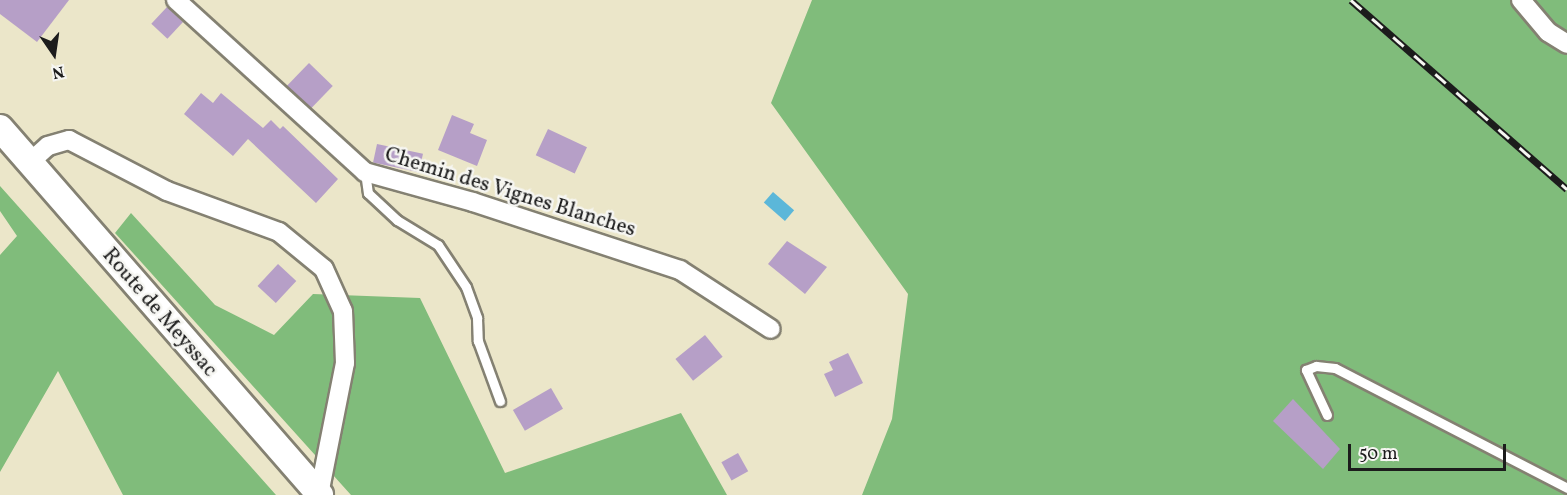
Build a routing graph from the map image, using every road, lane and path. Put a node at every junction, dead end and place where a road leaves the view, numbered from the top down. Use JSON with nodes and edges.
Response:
{"nodes":[{"id":1,"x":176,"y":0,"type":"edge"},
{"id":2,"x":1521,"y":0,"type":"edge"},
{"id":3,"x":1567,"y":44,"type":"edge"},
{"id":4,"x":0,"y":128,"type":"edge"},
{"id":5,"x":29,"y":163,"type":"junction"},
{"id":6,"x":365,"y":172,"type":"junction"},
{"id":7,"x":771,"y":329,"type":"dead end"},
{"id":8,"x":500,"y":401,"type":"dead end"},
{"id":9,"x":1327,"y":415,"type":"dead end"},
{"id":10,"x":1567,"y":488,"type":"edge"},
{"id":11,"x":320,"y":495,"type":"edge"}],
"edges":[{"from":1,"to":6,"type":"street","name":"Chemin des Vignes Blanches"},
{"from":2,"to":3,"type":"street"},
{"from":4,"to":5,"type":"main road","name":"Route de Meyssac"},
{"from":5,"to":11,"type":"main road","name":"Route de Meyssac"},
{"from":5,"to":11,"type":"street"},
{"from":6,"to":7,"type":"street","name":"Chemin des Vignes Blanches"},
{"from":6,"to":8,"type":"lane"},
{"from":9,"to":10,"type":"lane"}]}
